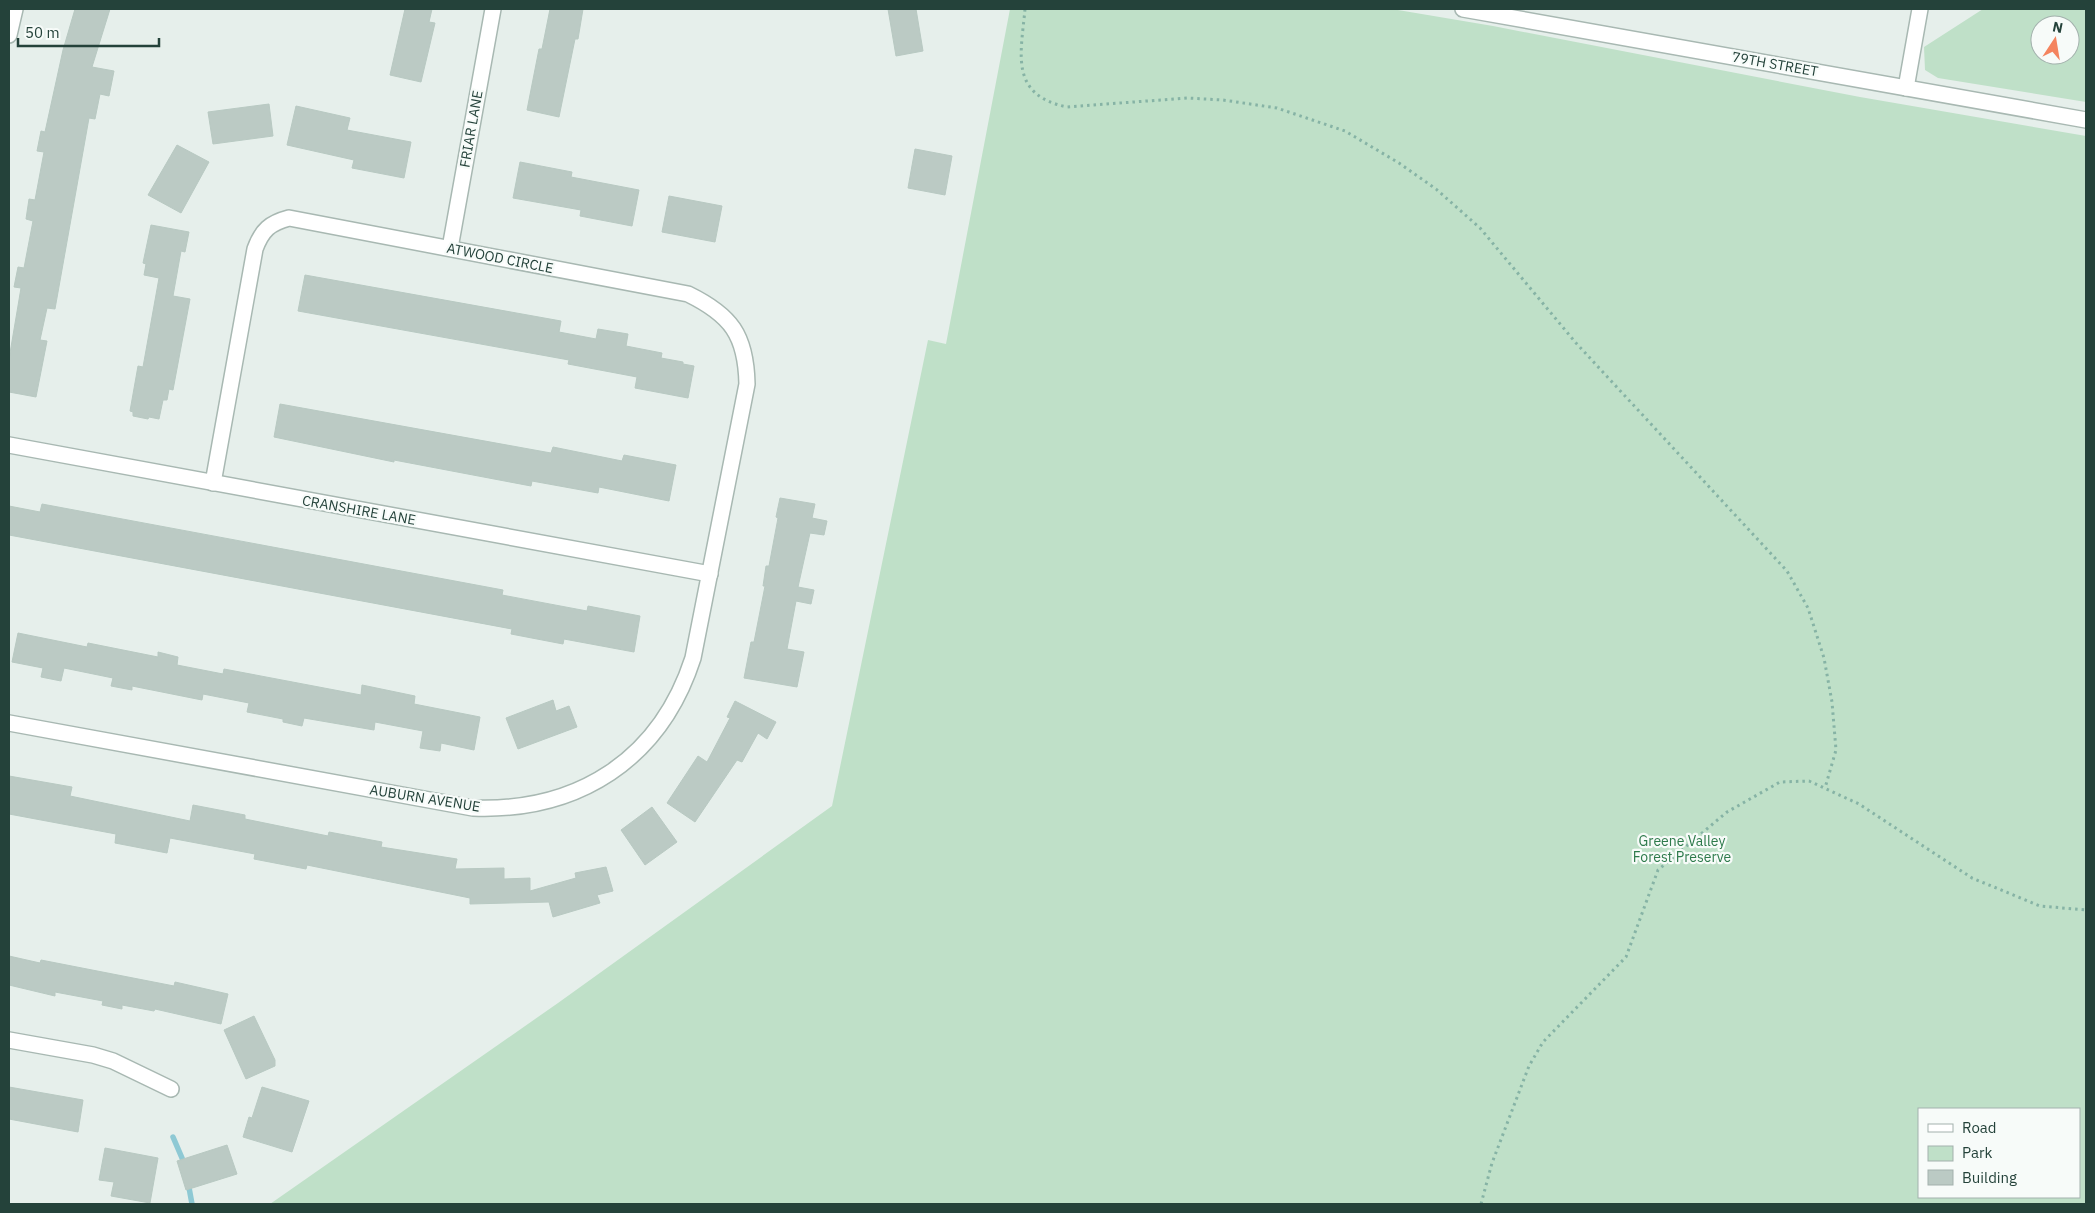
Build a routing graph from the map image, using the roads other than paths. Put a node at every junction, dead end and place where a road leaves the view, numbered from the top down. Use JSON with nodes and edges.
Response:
{"nodes":[{"id":1,"x":15,"y":9,"type":"edge"},
{"id":2,"x":493,"y":9,"type":"edge"},
{"id":3,"x":1463,"y":9,"type":"edge"},
{"id":4,"x":1920,"y":9,"type":"edge"},
{"id":5,"x":1492,"y":11,"type":"edge"},
{"id":6,"x":9,"y":34,"type":"edge"},
{"id":7,"x":1906,"y":88,"type":"junction"},
{"id":8,"x":2086,"y":120,"type":"edge"},
{"id":9,"x":450,"y":248,"type":"junction"},
{"id":10,"x":9,"y":445,"type":"edge"},
{"id":11,"x":213,"y":483,"type":"junction"},
{"id":12,"x":710,"y":574,"type":"junction"},
{"id":13,"x":9,"y":723,"type":"edge"},
{"id":14,"x":9,"y":1040,"type":"edge"},
{"id":15,"x":171,"y":1089,"type":"dead end"}],
"edges":[{"from":1,"to":6,"type":"street"},
{"from":2,"to":9,"type":"street","name":"FRIAR LANE"},
{"from":3,"to":5,"type":"street","name":"79TH STREET"},
{"from":4,"to":7,"type":"street"},
{"from":5,"to":7,"type":"street","name":"79TH STREET"},
{"from":7,"to":8,"type":"street","name":"79TH STREET"},
{"from":9,"to":11,"type":"street","name":"ATWOOD CIRCLE"},
{"from":9,"to":12,"type":"street","name":"ATWOOD CIRCLE"},
{"from":10,"to":11,"type":"street","name":"CRANSHIRE LANE"},
{"from":11,"to":12,"type":"street","name":"CRANSHIRE LANE"},
{"from":12,"to":13,"type":"street","name":"AUBURN AVENUE"},
{"from":14,"to":15,"type":"street"}]}
